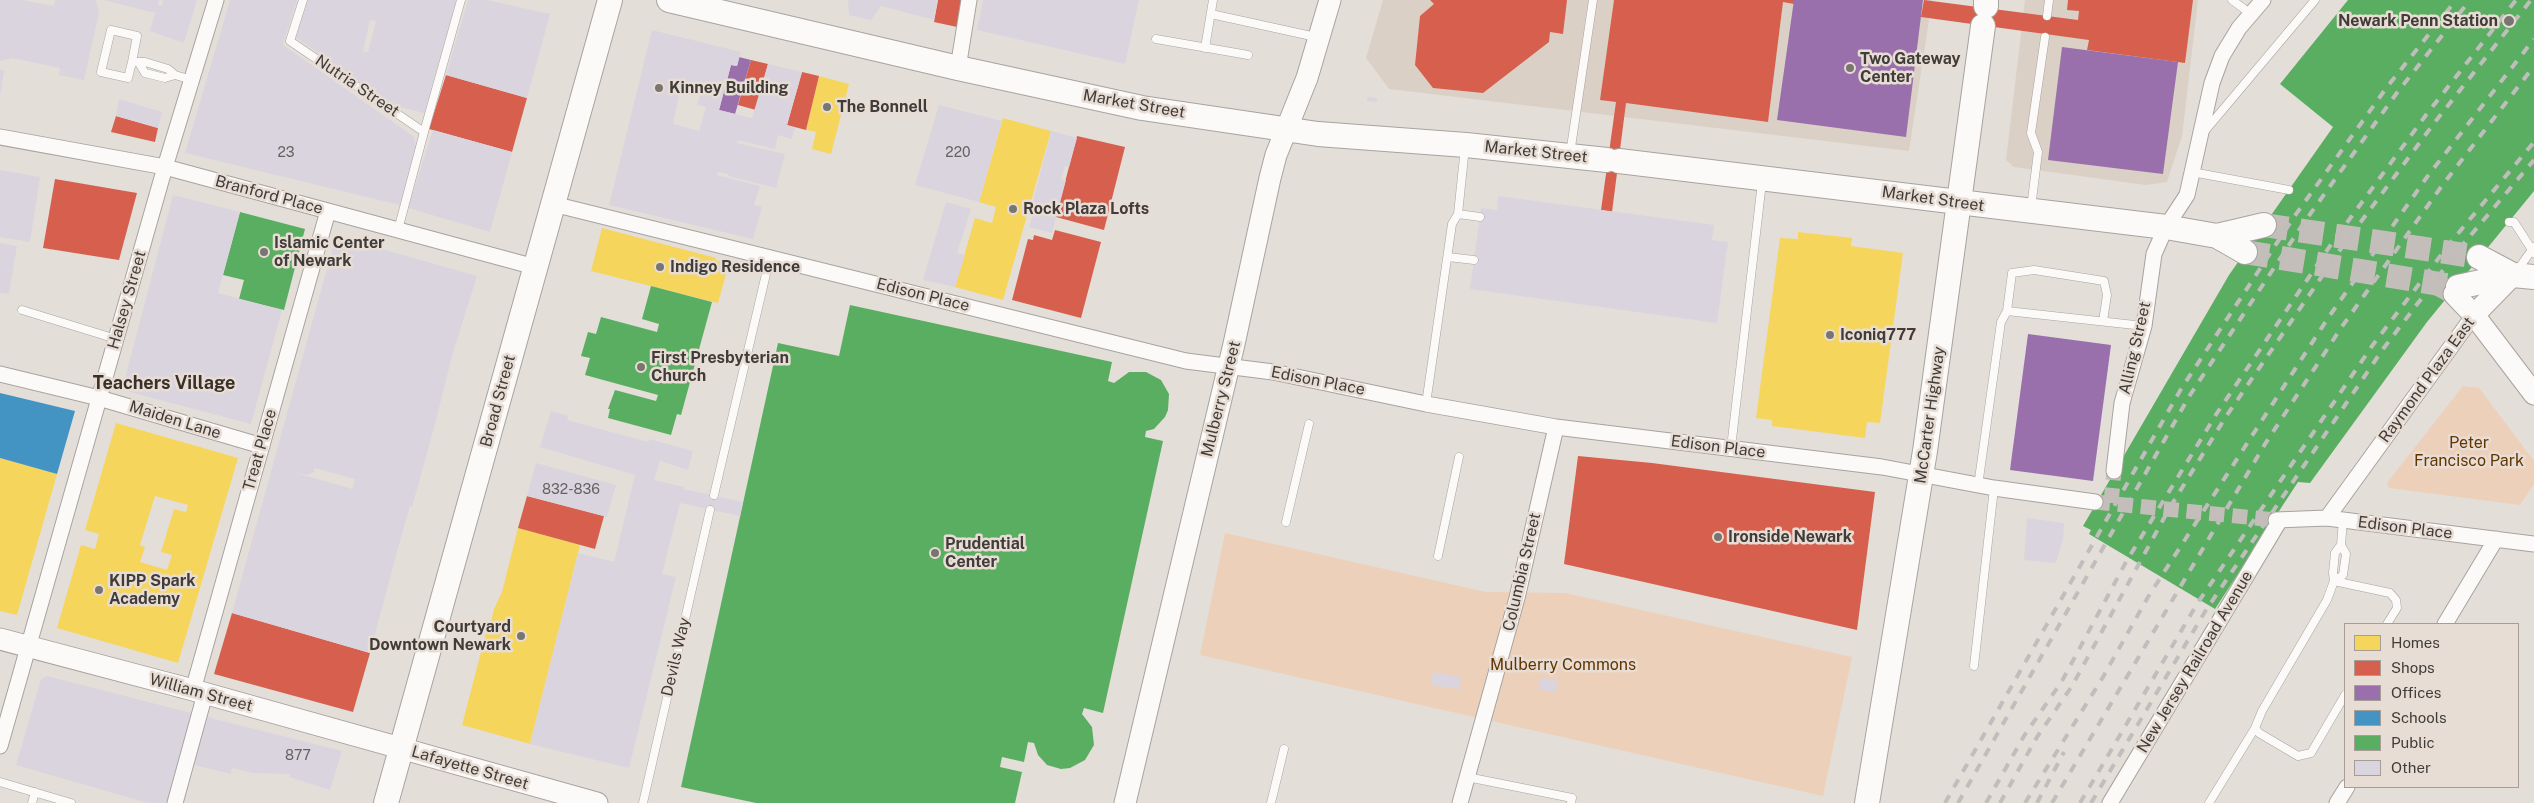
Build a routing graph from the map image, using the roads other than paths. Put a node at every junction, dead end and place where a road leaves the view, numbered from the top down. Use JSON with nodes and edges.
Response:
{"nodes":[{"id":1,"x":216,"y":0,"type":"edge"},
{"id":2,"x":303,"y":0,"type":"edge"},
{"id":3,"x":461,"y":0,"type":"edge"},
{"id":4,"x":610,"y":0,"type":"edge"},
{"id":5,"x":669,"y":0,"type":"edge"},
{"id":6,"x":969,"y":0,"type":"edge"},
{"id":7,"x":1213,"y":0,"type":"edge"},
{"id":8,"x":1330,"y":0,"type":"edge"},
{"id":9,"x":1593,"y":0,"type":"edge"},
{"id":10,"x":2049,"y":0,"type":"edge"},
{"id":11,"x":2232,"y":0,"type":"edge"},
{"id":12,"x":2263,"y":0,"type":"edge"},
{"id":13,"x":2315,"y":0,"type":"edge"},
{"id":14,"x":1985,"y":11,"type":"edge"},
{"id":15,"x":1211,"y":14,"type":"junction"},
{"id":16,"x":2251,"y":14,"type":"junction"},
{"id":17,"x":2047,"y":16,"type":"dead end"},
{"id":18,"x":2045,"y":37,"type":"dead end"},
{"id":19,"x":1318,"y":38,"type":"junction"},
{"id":20,"x":1156,"y":39,"type":"dead end"},
{"id":21,"x":1205,"y":48,"type":"junction"},
{"id":22,"x":1248,"y":55,"type":"dead end"},
{"id":23,"x":135,"y":62,"type":"junction"},
{"id":24,"x":958,"y":68,"type":"junction"},
{"id":25,"x":192,"y":80,"type":"junction"},
{"id":26,"x":1285,"y":130,"type":"junction"},
{"id":27,"x":424,"y":132,"type":"junction"},
{"id":28,"x":0,"y":137,"type":"edge"},
{"id":29,"x":2198,"y":139,"type":"junction"},
{"id":30,"x":1466,"y":145,"type":"junction"},
{"id":31,"x":1570,"y":156,"type":"junction"},
{"id":32,"x":165,"y":167,"type":"junction"},
{"id":33,"x":2192,"y":172,"type":"junction"},
{"id":34,"x":1763,"y":178,"type":"junction"},
{"id":35,"x":2289,"y":190,"type":"dead end"},
{"id":36,"x":1959,"y":203,"type":"junction"},
{"id":37,"x":553,"y":204,"type":"junction"},
{"id":38,"x":328,"y":211,"type":"junction"},
{"id":39,"x":2031,"y":212,"type":"junction"},
{"id":40,"x":1458,"y":214,"type":"junction"},
{"id":41,"x":1480,"y":217,"type":"dead end"},
{"id":42,"x":2509,"y":222,"type":"dead end"},
{"id":43,"x":2264,"y":225,"type":"tunnel mouth"},
{"id":44,"x":2166,"y":227,"type":"junction"},
{"id":45,"x":398,"y":230,"type":"junction"},
{"id":46,"x":2217,"y":236,"type":"junction"},
{"id":47,"x":2533,"y":250,"type":"edge"},
{"id":48,"x":2246,"y":252,"type":"tunnel mouth"},
{"id":49,"x":770,"y":257,"type":"junction"},
{"id":50,"x":1448,"y":257,"type":"junction"},
{"id":51,"x":2479,"y":257,"type":"tunnel mouth"},
{"id":52,"x":1474,"y":260,"type":"dead end"},
{"id":53,"x":535,"y":266,"type":"junction"},
{"id":54,"x":2524,"y":276,"type":"edge"},
{"id":55,"x":2456,"y":290,"type":"joint"},
{"id":56,"x":22,"y":310,"type":"dead end"},
{"id":57,"x":2008,"y":311,"type":"junction"},
{"id":58,"x":2474,"y":315,"type":"junction"},
{"id":59,"x":2103,"y":321,"type":"junction"},
{"id":60,"x":2144,"y":326,"type":"junction"},
{"id":61,"x":116,"y":339,"type":"junction"},
{"id":62,"x":1229,"y":366,"type":"junction"},
{"id":63,"x":0,"y":374,"type":"edge"},
{"id":64,"x":2534,"y":394,"type":"edge"},
{"id":65,"x":99,"y":398,"type":"junction"},
{"id":66,"x":1426,"y":404,"type":"junction"},
{"id":67,"x":1309,"y":424,"type":"dead end"},
{"id":68,"x":1556,"y":427,"type":"junction"},
{"id":69,"x":262,"y":446,"type":"junction"},
{"id":70,"x":1731,"y":448,"type":"junction"},
{"id":71,"x":1459,"y":457,"type":"dead end"},
{"id":72,"x":2114,"y":471,"type":"tunnel mouth"},
{"id":73,"x":1921,"y":475,"type":"junction"},
{"id":74,"x":1978,"y":486,"type":"junction"},
{"id":75,"x":1994,"y":488,"type":"junction"},
{"id":76,"x":714,"y":495,"type":"dead end"},
{"id":77,"x":2095,"y":502,"type":"tunnel mouth"},
{"id":78,"x":710,"y":510,"type":"dead end"},
{"id":79,"x":2327,"y":518,"type":"junction"},
{"id":80,"x":2278,"y":520,"type":"joint"},
{"id":81,"x":2343,"y":520,"type":"junction"},
{"id":82,"x":1286,"y":522,"type":"dead end"},
{"id":83,"x":2496,"y":539,"type":"junction"},
{"id":84,"x":2534,"y":544,"type":"edge"},
{"id":85,"x":1438,"y":556,"type":"dead end"},
{"id":86,"x":2334,"y":581,"type":"junction"},
{"id":87,"x":2388,"y":623,"type":"edge"},
{"id":88,"x":2446,"y":623,"type":"edge"},
{"id":89,"x":0,"y":639,"type":"edge"},
{"id":90,"x":28,"y":646,"type":"junction"},
{"id":91,"x":1974,"y":666,"type":"dead end"},
{"id":92,"x":199,"y":692,"type":"junction"},
{"id":93,"x":2344,"y":697,"type":"edge"},
{"id":94,"x":2255,"y":728,"type":"junction"},
{"id":95,"x":0,"y":746,"type":"edge"},
{"id":96,"x":401,"y":748,"type":"junction"},
{"id":97,"x":1284,"y":749,"type":"dead end"},
{"id":98,"x":1467,"y":777,"type":"junction"},
{"id":99,"x":0,"y":782,"type":"edge"},
{"id":100,"x":2346,"y":788,"type":"edge"},
{"id":101,"x":35,"y":792,"type":"junction"},
{"id":102,"x":32,"y":803,"type":"edge"},
{"id":103,"x":71,"y":803,"type":"edge"},
{"id":104,"x":174,"y":803,"type":"edge"},
{"id":105,"x":386,"y":803,"type":"edge"},
{"id":106,"x":597,"y":803,"type":"edge"},
{"id":107,"x":643,"y":803,"type":"edge"},
{"id":108,"x":1125,"y":803,"type":"edge"},
{"id":109,"x":1271,"y":803,"type":"edge"},
{"id":110,"x":1460,"y":803,"type":"edge"},
{"id":111,"x":1571,"y":803,"type":"edge"},
{"id":112,"x":1867,"y":803,"type":"edge"},
{"id":113,"x":2110,"y":803,"type":"edge"},
{"id":114,"x":2209,"y":803,"type":"edge"},
{"id":115,"x":2337,"y":803,"type":"edge"}],
"edges":[{"from":1,"to":25,"type":"street","name":"Halsey Street"},
{"from":2,"to":27,"type":"lane","name":"Nutria Street"},
{"from":3,"to":27,"type":"lane"},
{"from":4,"to":37,"type":"main road","name":"Broad Street"},
{"from":5,"to":24,"type":"main road","name":"Market Street"},
{"from":6,"to":24,"type":"street"},
{"from":7,"to":15,"type":"lane"},
{"from":8,"to":19,"type":"street","name":"Mulberry Street"},
{"from":9,"to":31,"type":"lane"},
{"from":10,"to":17,"type":"lane"},
{"from":11,"to":16,"type":"lane"},
{"from":12,"to":16,"type":"street","name":"Alling Street"},
{"from":13,"to":29,"type":"lane"},
{"from":14,"to":36,"type":"main road","name":"McCarter Highway"},
{"from":15,"to":19,"type":"lane"},
{"from":15,"to":21,"type":"lane"},
{"from":16,"to":29,"type":"street","name":"Alling Street"},
{"from":18,"to":39,"type":"lane"},
{"from":19,"to":26,"type":"street","name":"Mulberry Street"},
{"from":20,"to":21,"type":"lane"},
{"from":21,"to":22,"type":"lane"},
{"from":23,"to":23,"type":"lane"},
{"from":23,"to":25,"type":"lane"},
{"from":24,"to":26,"type":"main road","name":"Market Street"},
{"from":25,"to":32,"type":"street","name":"Halsey Street"},
{"from":26,"to":30,"type":"main road","name":"Market Street"},
{"from":26,"to":62,"type":"street","name":"Mulberry Street"},
{"from":27,"to":45,"type":"lane"},
{"from":28,"to":32,"type":"street","name":"Branford Place"},
{"from":29,"to":33,"type":"street","name":"Alling Street"},
{"from":30,"to":31,"type":"main road","name":"Market Street"},
{"from":30,"to":40,"type":"lane"},
{"from":31,"to":34,"type":"main road","name":"Market Street"},
{"from":32,"to":38,"type":"street","name":"Branford Place"},
{"from":32,"to":61,"type":"street","name":"Halsey Street"},
{"from":33,"to":35,"type":"lane"},
{"from":33,"to":44,"type":"street","name":"Alling Street"},
{"from":34,"to":36,"type":"main road","name":"Market Street"},
{"from":34,"to":70,"type":"lane"},
{"from":36,"to":39,"type":"main road","name":"Market Street"},
{"from":36,"to":73,"type":"main road","name":"McCarter Highway"},
{"from":37,"to":49,"type":"street","name":"Edison Place"},
{"from":37,"to":53,"type":"main road","name":"Broad Street"},
{"from":38,"to":45,"type":"street","name":"Branford Place"},
{"from":38,"to":69,"type":"street","name":"Treat Place"},
{"from":39,"to":44,"type":"main road","name":"Market Street"},
{"from":40,"to":41,"type":"lane"},
{"from":40,"to":50,"type":"lane"},
{"from":42,"to":47,"type":"lane"},
{"from":43,"to":46,"type":"main road","name":"Market Street"},
{"from":44,"to":46,"type":"main road","name":"Market Street"},
{"from":44,"to":60,"type":"street","name":"Alling Street"},
{"from":45,"to":53,"type":"street","name":"Branford Place"},
{"from":46,"to":48,"type":"main road","name":"Market Street"},
{"from":47,"to":54,"type":"lane","name":"Raymond Plaza East"},
{"from":49,"to":62,"type":"street","name":"Edison Place"},
{"from":49,"to":76,"type":"lane"},
{"from":50,"to":52,"type":"lane"},
{"from":50,"to":66,"type":"lane"},
{"from":51,"to":54,"type":"main road"},
{"from":53,"to":96,"type":"main road","name":"Broad Street"},
{"from":54,"to":55,"type":"main road"},
{"from":54,"to":58,"type":"street","name":"Raymond Plaza East"},
{"from":55,"to":58,"type":"street"},
{"from":56,"to":61,"type":"lane"},
{"from":57,"to":59,"type":"lane"},
{"from":57,"to":59,"type":"lane"},
{"from":57,"to":74,"type":"lane"},
{"from":58,"to":64,"type":"street"},
{"from":58,"to":79,"type":"street","name":"Raymond Plaza East"},
{"from":59,"to":60,"type":"lane"},
{"from":60,"to":72,"type":"street","name":"Alling Street"},
{"from":61,"to":65,"type":"street","name":"Halsey Street"},
{"from":62,"to":66,"type":"street","name":"Edison Place"},
{"from":62,"to":108,"type":"street","name":"Mulberry Street"},
{"from":63,"to":65,"type":"street","name":"Maiden Lane"},
{"from":65,"to":69,"type":"street","name":"Maiden Lane"},
{"from":65,"to":90,"type":"street","name":"Halsey Street"},
{"from":66,"to":68,"type":"street","name":"Edison Place"},
{"from":67,"to":82,"type":"lane"},
{"from":68,"to":70,"type":"street","name":"Edison Place"},
{"from":68,"to":98,"type":"street","name":"Columbia Street"},
{"from":69,"to":92,"type":"street","name":"Treat Place"},
{"from":70,"to":73,"type":"street","name":"Edison Place"},
{"from":71,"to":85,"type":"lane"},
{"from":73,"to":74,"type":"street","name":"Edison Place"},
{"from":73,"to":112,"type":"main road","name":"McCarter Highway"},
{"from":74,"to":75,"type":"street","name":"Edison Place"},
{"from":75,"to":77,"type":"street","name":"Edison Place"},
{"from":75,"to":91,"type":"lane"},
{"from":78,"to":107,"type":"lane","name":"Devils Way"},
{"from":79,"to":80,"type":"street","name":"Edison Place"},
{"from":79,"to":81,"type":"street","name":"Edison Place"},
{"from":80,"to":113,"type":"street","name":"New Jersey Railroad Avenue"},
{"from":81,"to":83,"type":"street","name":"Edison Place"},
{"from":81,"to":86,"type":"lane"},
{"from":83,"to":84,"type":"street","name":"Edison Place"},
{"from":83,"to":88,"type":"street"},
{"from":86,"to":87,"type":"lane"},
{"from":86,"to":94,"type":"lane"},
{"from":89,"to":90,"type":"street","name":"William Street"},
{"from":90,"to":92,"type":"street","name":"William Street"},
{"from":90,"to":95,"type":"street","name":"Halsey Street"},
{"from":92,"to":96,"type":"street","name":"William Street"},
{"from":92,"to":104,"type":"street","name":"Treat Place"},
{"from":93,"to":94,"type":"lane"},
{"from":94,"to":114,"type":"lane"},
{"from":96,"to":105,"type":"main road","name":"Broad Street"},
{"from":96,"to":106,"type":"street","name":"Lafayette Street"},
{"from":97,"to":109,"type":"lane"},
{"from":98,"to":110,"type":"street","name":"Columbia Street"},
{"from":98,"to":111,"type":"lane"},
{"from":99,"to":101,"type":"lane"},
{"from":100,"to":115,"type":"street"},
{"from":101,"to":102,"type":"lane"},
{"from":101,"to":103,"type":"lane"}]}
